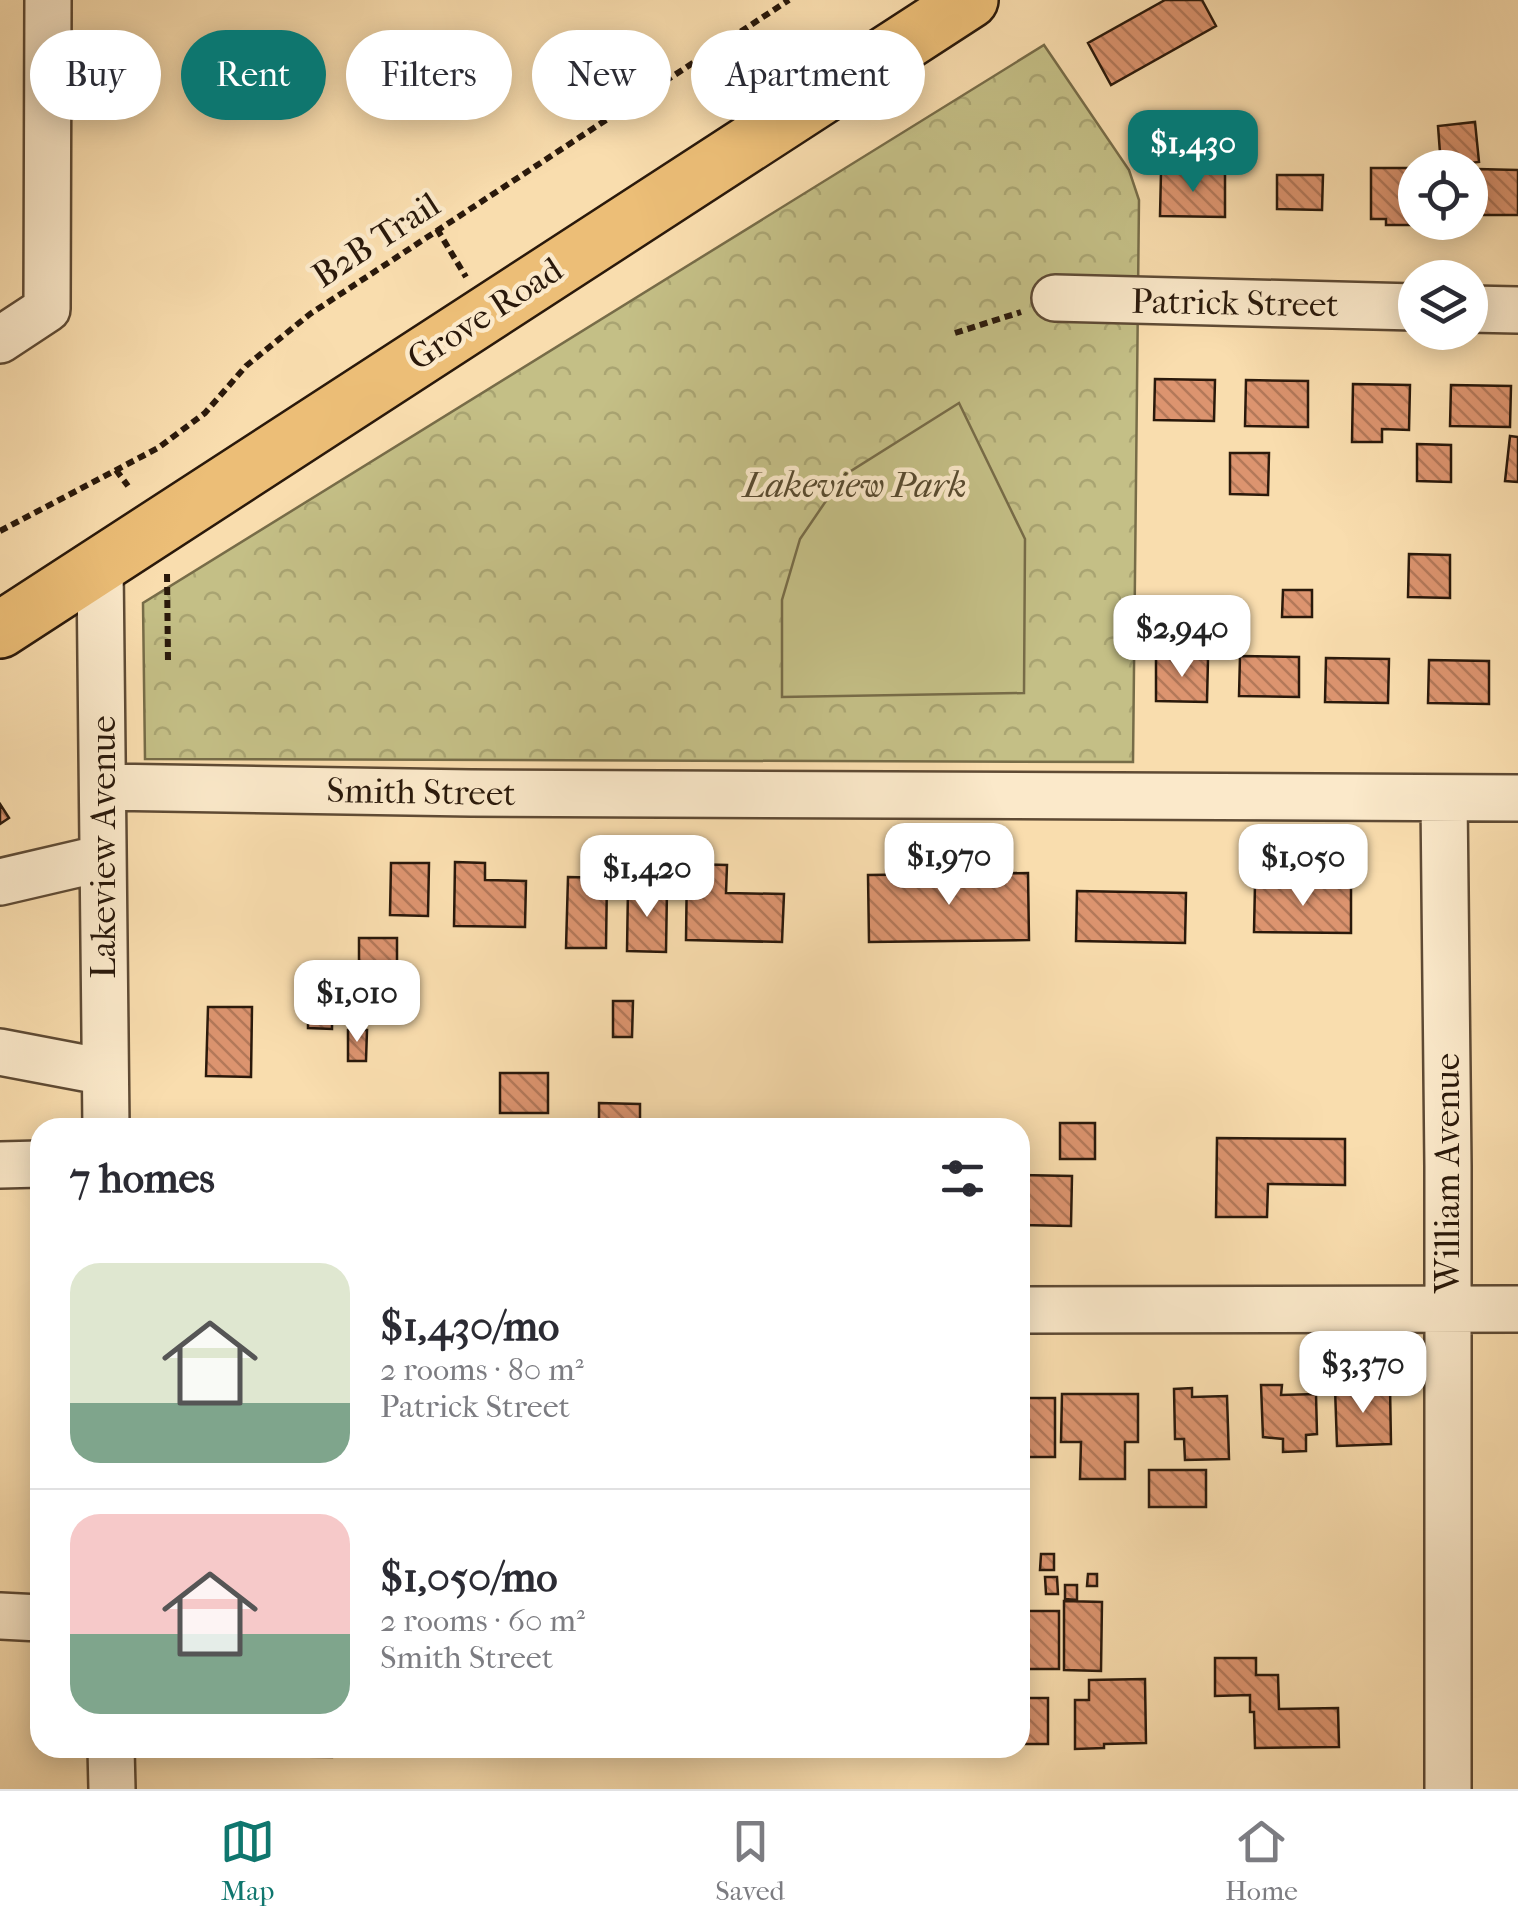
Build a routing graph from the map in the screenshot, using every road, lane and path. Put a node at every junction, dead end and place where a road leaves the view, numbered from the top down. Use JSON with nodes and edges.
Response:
{"nodes":[{"id":1,"x":48,"y":0,"type":"edge"},
{"id":2,"x":789,"y":0,"type":"edge"},
{"id":3,"x":970,"y":0,"type":"edge"},
{"id":4,"x":437,"y":229,"type":"junction"},
{"id":5,"x":460,"y":268,"type":"dead end"},
{"id":6,"x":1055,"y":298,"type":"joint"},
{"id":7,"x":1398,"y":308,"type":"edge"},
{"id":8,"x":1488,"y":309,"type":"edge"},
{"id":9,"x":1518,"y":310,"type":"edge"},
{"id":10,"x":956,"y":333,"type":"dead end"},
{"id":11,"x":0,"y":340,"type":"edge"},
{"id":12,"x":116,"y":470,"type":"junction"},
{"id":13,"x":128,"y":486,"type":"dead end"},
{"id":14,"x":0,"y":531,"type":"edge"},
{"id":15,"x":100,"y":566,"type":"junction"},
{"id":16,"x":167,"y":572,"type":"dead end"},
{"id":17,"x":0,"y":630,"type":"edge"},
{"id":18,"x":168,"y":662,"type":"dead end"},
{"id":19,"x":104,"y":787,"type":"junction"},
{"id":20,"x":1444,"y":798,"type":"junction"},
{"id":21,"x":1518,"y":798,"type":"edge"},
{"id":22,"x":104,"y":858,"type":"junction"},
{"id":23,"x":0,"y":882,"type":"edge"},
{"id":24,"x":0,"y":1052,"type":"edge"},
{"id":25,"x":104,"y":1072,"type":"junction"},
{"id":26,"x":106,"y":1118,"type":"edge"},
{"id":27,"x":30,"y":1164,"type":"edge"},
{"id":28,"x":0,"y":1165,"type":"edge"},
{"id":29,"x":1448,"y":1308,"type":"junction"},
{"id":30,"x":1518,"y":1308,"type":"edge"},
{"id":31,"x":1030,"y":1310,"type":"edge"},
{"id":32,"x":0,"y":1616,"type":"edge"},
{"id":33,"x":30,"y":1618,"type":"edge"},
{"id":34,"x":112,"y":1758,"type":"edge"},
{"id":35,"x":112,"y":1789,"type":"edge"},
{"id":36,"x":1448,"y":1789,"type":"edge"}],
"edges":[{"from":1,"to":11,"type":"street"},
{"from":2,"to":4,"type":"path","name":"B2B Trail"},
{"from":3,"to":15,"type":"main road","name":"Grove Road"},
{"from":4,"to":5,"type":"path"},
{"from":4,"to":12,"type":"path","name":"B2B Trail"},
{"from":6,"to":7,"type":"street","name":"Patrick Street"},
{"from":6,"to":10,"type":"path"},
{"from":8,"to":9,"type":"street"},
{"from":12,"to":13,"type":"path"},
{"from":12,"to":14,"type":"path","name":"B2B Trail"},
{"from":15,"to":17,"type":"main road","name":"Grove Road"},
{"from":15,"to":19,"type":"street","name":"Lakeview Avenue"},
{"from":16,"to":18,"type":"path"},
{"from":19,"to":20,"type":"street","name":"Smith Street"},
{"from":19,"to":22,"type":"street","name":"Lakeview Avenue"},
{"from":20,"to":21,"type":"street","name":"Smith Street"},
{"from":20,"to":29,"type":"street","name":"William Avenue"},
{"from":22,"to":23,"type":"street"},
{"from":22,"to":25,"type":"street","name":"Lakeview Avenue"},
{"from":24,"to":25,"type":"street"},
{"from":25,"to":26,"type":"street","name":"Lakeview Avenue"},
{"from":27,"to":28,"type":"street"},
{"from":29,"to":30,"type":"street"},
{"from":29,"to":31,"type":"street"},
{"from":29,"to":36,"type":"street","name":"William Avenue"},
{"from":32,"to":33,"type":"street"},
{"from":34,"to":35,"type":"street"}]}
